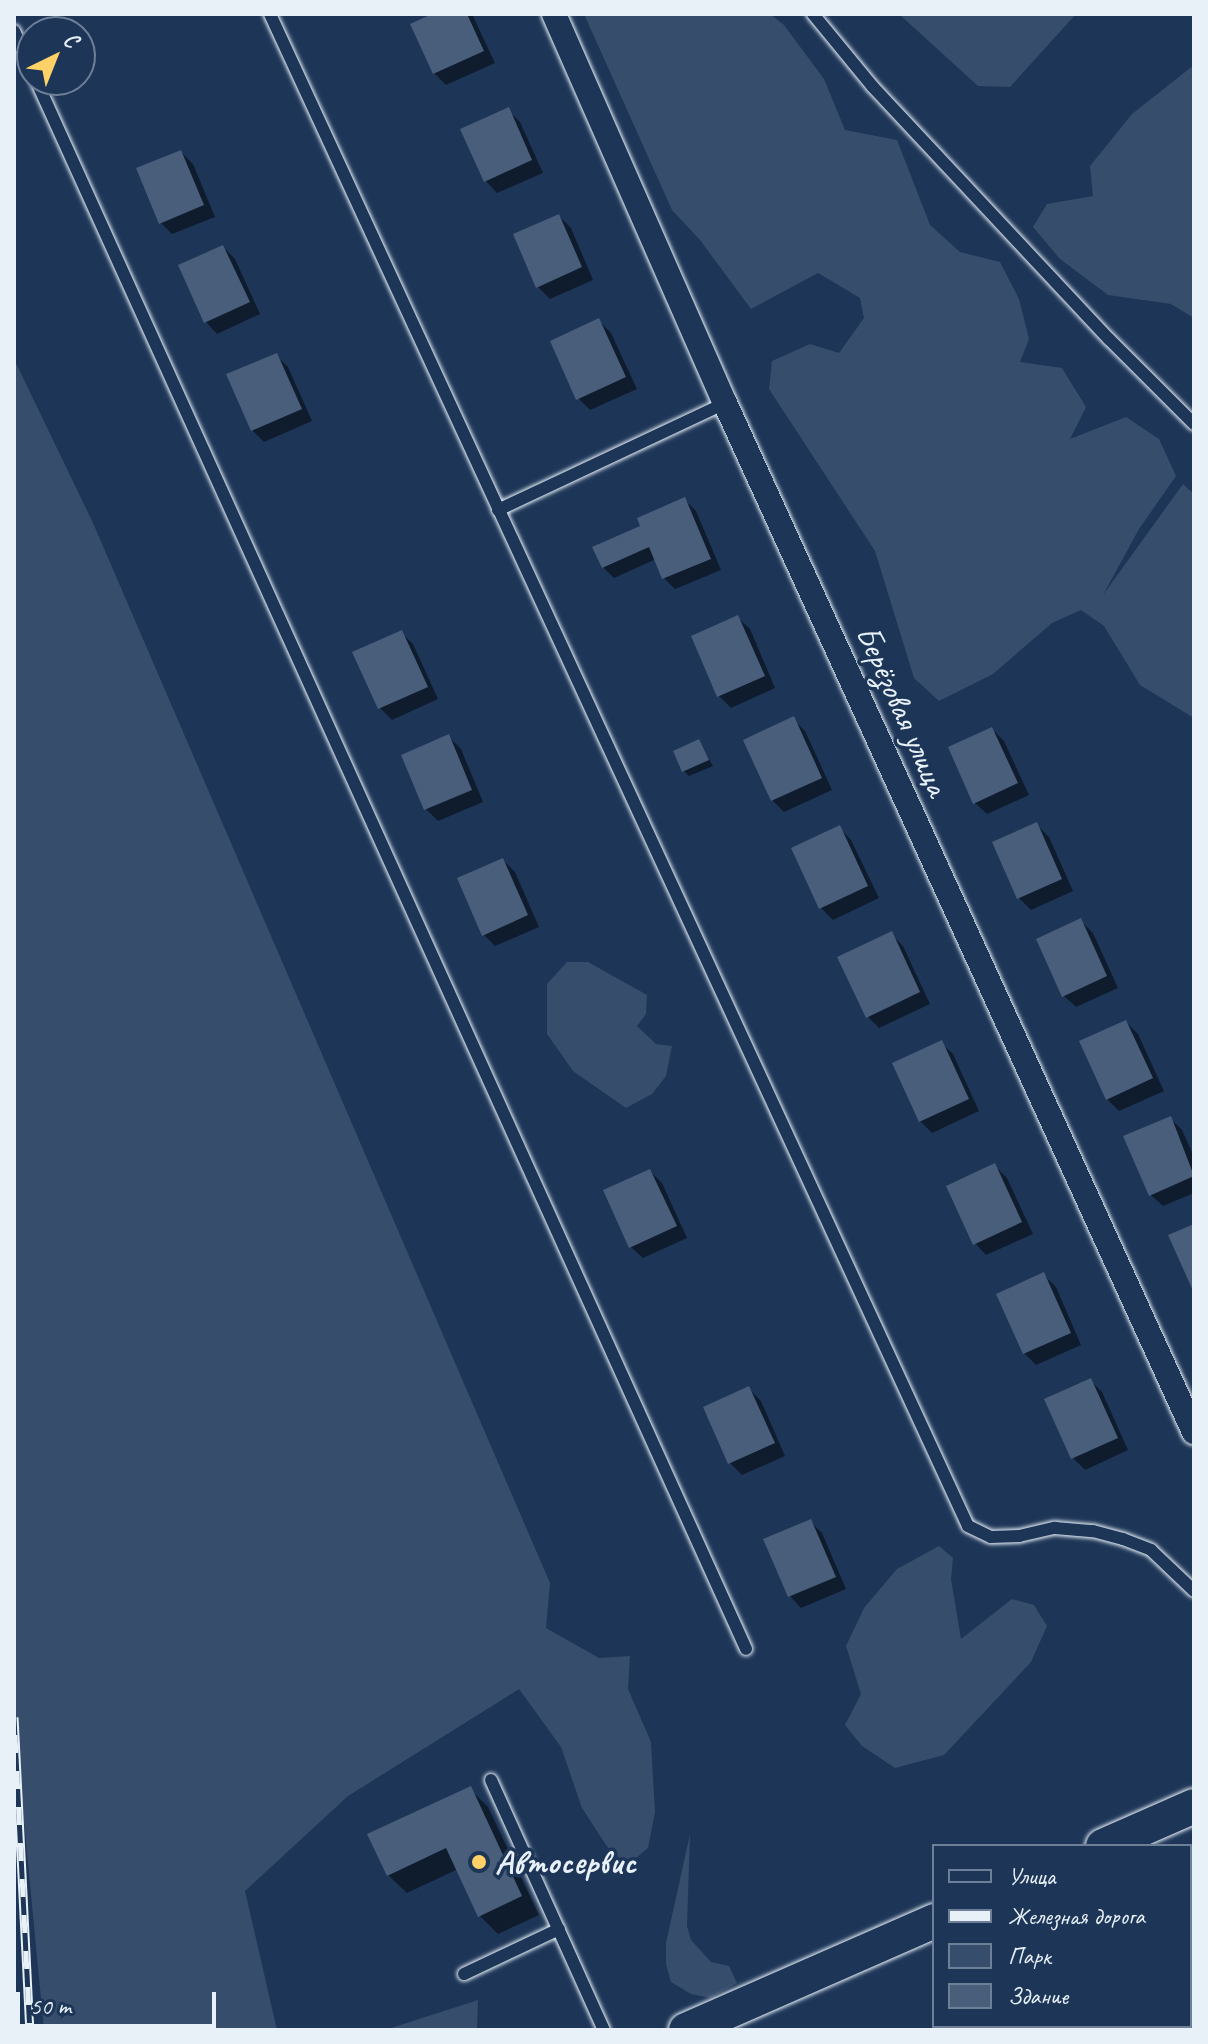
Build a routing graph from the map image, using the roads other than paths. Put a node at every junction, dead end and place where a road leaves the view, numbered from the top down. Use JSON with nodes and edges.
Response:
{"nodes":[{"id":1,"x":270,"y":14,"type":"edge"},
{"id":2,"x":554,"y":14,"type":"edge"},
{"id":3,"x":813,"y":14,"type":"edge"},
{"id":4,"x":43,"y":96,"type":"edge"},
{"id":5,"x":725,"y":403,"type":"junction"},
{"id":6,"x":1194,"y":424,"type":"edge"},
{"id":7,"x":498,"y":510,"type":"junction"},
{"id":8,"x":1194,"y":1432,"type":"edge"},
{"id":9,"x":1194,"y":1591,"type":"edge"},
{"id":10,"x":746,"y":1649,"type":"dead end"},
{"id":11,"x":491,"y":1780,"type":"dead end"},
{"id":12,"x":1194,"y":1806,"type":"edge"},
{"id":13,"x":1108,"y":1844,"type":"edge"},
{"id":14,"x":932,"y":1922,"type":"edge"},
{"id":15,"x":559,"y":1929,"type":"junction"},
{"id":16,"x":464,"y":1974,"type":"dead end"},
{"id":17,"x":604,"y":2030,"type":"edge"},
{"id":18,"x":686,"y":2030,"type":"edge"}],
"edges":[{"from":1,"to":7,"type":"lane"},
{"from":2,"to":5,"type":"street","name":"Берёзовая улица"},
{"from":3,"to":6,"type":"lane"},
{"from":4,"to":10,"type":"lane"},
{"from":5,"to":7,"type":"lane"},
{"from":5,"to":8,"type":"street","name":"Берёзовая улица"},
{"from":7,"to":9,"type":"lane"},
{"from":11,"to":15,"type":"lane"},
{"from":12,"to":13,"type":"street"},
{"from":14,"to":18,"type":"street"},
{"from":15,"to":16,"type":"lane"},
{"from":15,"to":17,"type":"lane"}]}
